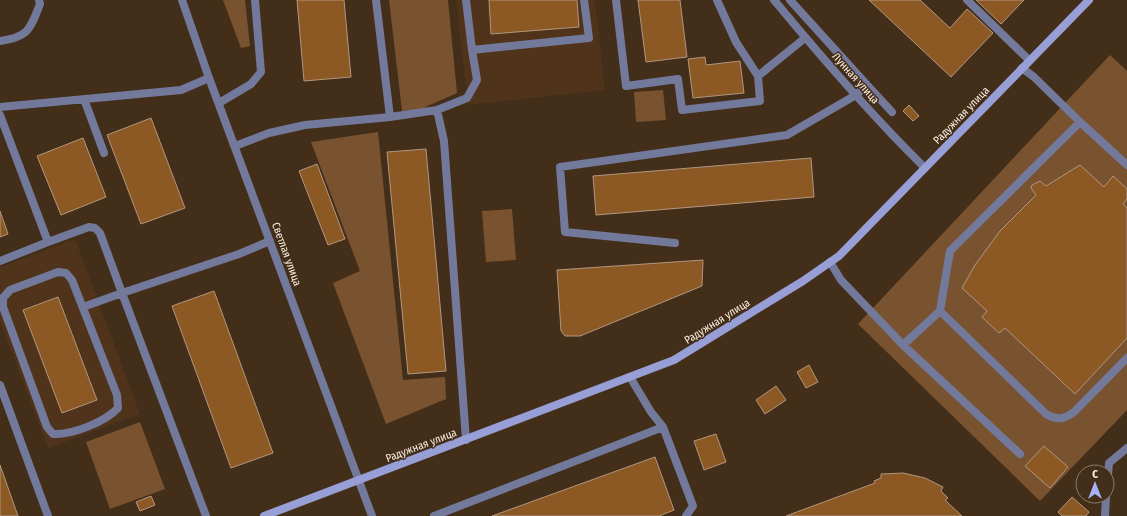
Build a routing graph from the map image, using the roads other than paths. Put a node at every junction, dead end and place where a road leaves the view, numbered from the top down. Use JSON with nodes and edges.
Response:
{"nodes":[{"id":1,"x":39,"y":0,"type":"edge"},
{"id":2,"x":182,"y":0,"type":"edge"},
{"id":3,"x":255,"y":0,"type":"edge"},
{"id":4,"x":376,"y":0,"type":"edge"},
{"id":5,"x":466,"y":0,"type":"edge"},
{"id":6,"x":584,"y":0,"type":"edge"},
{"id":7,"x":616,"y":0,"type":"edge"},
{"id":8,"x":717,"y":0,"type":"edge"},
{"id":9,"x":774,"y":0,"type":"edge"},
{"id":10,"x":790,"y":0,"type":"edge"},
{"id":11,"x":967,"y":0,"type":"edge"},
{"id":12,"x":1089,"y":0,"type":"edge"},
{"id":13,"x":805,"y":38,"type":"junction"},
{"id":14,"x":0,"y":41,"type":"edge"},
{"id":15,"x":472,"y":50,"type":"junction"},
{"id":16,"x":1029,"y":60,"type":"junction"},
{"id":17,"x":1022,"y":68,"type":"junction"},
{"id":18,"x":758,"y":76,"type":"junction"},
{"id":19,"x":209,"y":78,"type":"junction"},
{"id":20,"x":866,"y":85,"type":"junction"},
{"id":21,"x":856,"y":94,"type":"junction"},
{"id":22,"x":84,"y":99,"type":"junction"},
{"id":23,"x":219,"y":103,"type":"junction"},
{"id":24,"x":0,"y":107,"type":"edge"},
{"id":25,"x":437,"y":110,"type":"junction"},
{"id":26,"x":892,"y":112,"type":"dead end"},
{"id":27,"x":0,"y":115,"type":"edge"},
{"id":28,"x":390,"y":117,"type":"junction"},
{"id":29,"x":1080,"y":122,"type":"junction"},
{"id":30,"x":235,"y":146,"type":"junction"},
{"id":31,"x":104,"y":153,"type":"dead end"},
{"id":32,"x":1127,"y":165,"type":"edge"},
{"id":33,"x":925,"y":168,"type":"junction"},
{"id":34,"x":270,"y":241,"type":"junction"},
{"id":35,"x":48,"y":242,"type":"junction"},
{"id":36,"x":674,"y":243,"type":"dead end"},
{"id":37,"x":0,"y":261,"type":"edge"},
{"id":38,"x":830,"y":262,"type":"junction"},
{"id":39,"x":122,"y":293,"type":"junction"},
{"id":40,"x":83,"y":307,"type":"junction"},
{"id":41,"x":940,"y":311,"type":"junction"},
{"id":42,"x":903,"y":345,"type":"junction"},
{"id":43,"x":1127,"y":358,"type":"edge"},
{"id":44,"x":630,"y":377,"type":"junction"},
{"id":45,"x":0,"y":385,"type":"edge"},
{"id":46,"x":663,"y":427,"type":"junction"},
{"id":47,"x":466,"y":440,"type":"junction"},
{"id":48,"x":1127,"y":448,"type":"edge"},
{"id":49,"x":1020,"y":454,"type":"dead end"},
{"id":50,"x":1109,"y":464,"type":"edge"},
{"id":51,"x":359,"y":480,"type":"junction"},
{"id":52,"x":1106,"y":504,"type":"edge"},
{"id":53,"x":48,"y":516,"type":"edge"},
{"id":54,"x":206,"y":516,"type":"edge"},
{"id":55,"x":264,"y":516,"type":"edge"},
{"id":56,"x":372,"y":516,"type":"edge"},
{"id":57,"x":434,"y":516,"type":"edge"},
{"id":58,"x":686,"y":516,"type":"edge"},
{"id":59,"x":1105,"y":516,"type":"edge"}],
"edges":[{"from":1,"to":14,"type":"street"},
{"from":2,"to":19,"type":"street","name":"Светлая улица"},
{"from":3,"to":23,"type":"street"},
{"from":4,"to":28,"type":"street"},
{"from":5,"to":15,"type":"street"},
{"from":6,"to":15,"type":"street"},
{"from":7,"to":18,"type":"street"},
{"from":8,"to":18,"type":"street"},
{"from":9,"to":13,"type":"street","name":"Лунная улица"},
{"from":10,"to":20,"type":"street"},
{"from":11,"to":16,"type":"street"},
{"from":12,"to":16,"type":"main road","name":"Радужная улица"},
{"from":13,"to":18,"type":"street"},
{"from":13,"to":21,"type":"street","name":"Лунная улица"},
{"from":15,"to":25,"type":"street"},
{"from":16,"to":17,"type":"main road","name":"Радужная улица"},
{"from":17,"to":29,"type":"street"},
{"from":17,"to":33,"type":"main road","name":"Радужная улица"},
{"from":19,"to":22,"type":"street"},
{"from":19,"to":23,"type":"street","name":"Светлая улица"},
{"from":20,"to":21,"type":"street"},
{"from":20,"to":26,"type":"street"},
{"from":21,"to":33,"type":"street","name":"Лунная улица"},
{"from":21,"to":36,"type":"street"},
{"from":22,"to":24,"type":"street"},
{"from":22,"to":31,"type":"street"},
{"from":23,"to":30,"type":"street","name":"Светлая улица"},
{"from":25,"to":28,"type":"street"},
{"from":25,"to":47,"type":"street"},
{"from":27,"to":35,"type":"street"},
{"from":28,"to":30,"type":"street"},
{"from":29,"to":32,"type":"street"},
{"from":29,"to":41,"type":"street"},
{"from":30,"to":34,"type":"street","name":"Светлая улица"},
{"from":33,"to":38,"type":"main road","name":"Радужная улица"},
{"from":34,"to":39,"type":"street"},
{"from":34,"to":51,"type":"street","name":"Светлая улица"},
{"from":35,"to":37,"type":"street"},
{"from":35,"to":39,"type":"street"},
{"from":38,"to":42,"type":"street"},
{"from":38,"to":44,"type":"main road","name":"Радужная улица"},
{"from":39,"to":40,"type":"street"},
{"from":39,"to":54,"type":"street"},
{"from":40,"to":40,"type":"street"},
{"from":41,"to":42,"type":"street"},
{"from":41,"to":43,"type":"street"},
{"from":42,"to":49,"type":"street"},
{"from":44,"to":46,"type":"street"},
{"from":44,"to":47,"type":"main road","name":"Радужная улица"},
{"from":45,"to":53,"type":"street"},
{"from":46,"to":57,"type":"street"},
{"from":46,"to":58,"type":"street"},
{"from":47,"to":51,"type":"main road","name":"Радужная улица"},
{"from":48,"to":50,"type":"street"},
{"from":51,"to":55,"type":"main road","name":"Радужная улица"},
{"from":51,"to":56,"type":"street","name":"Светлая улица"},
{"from":52,"to":59,"type":"street"}]}
